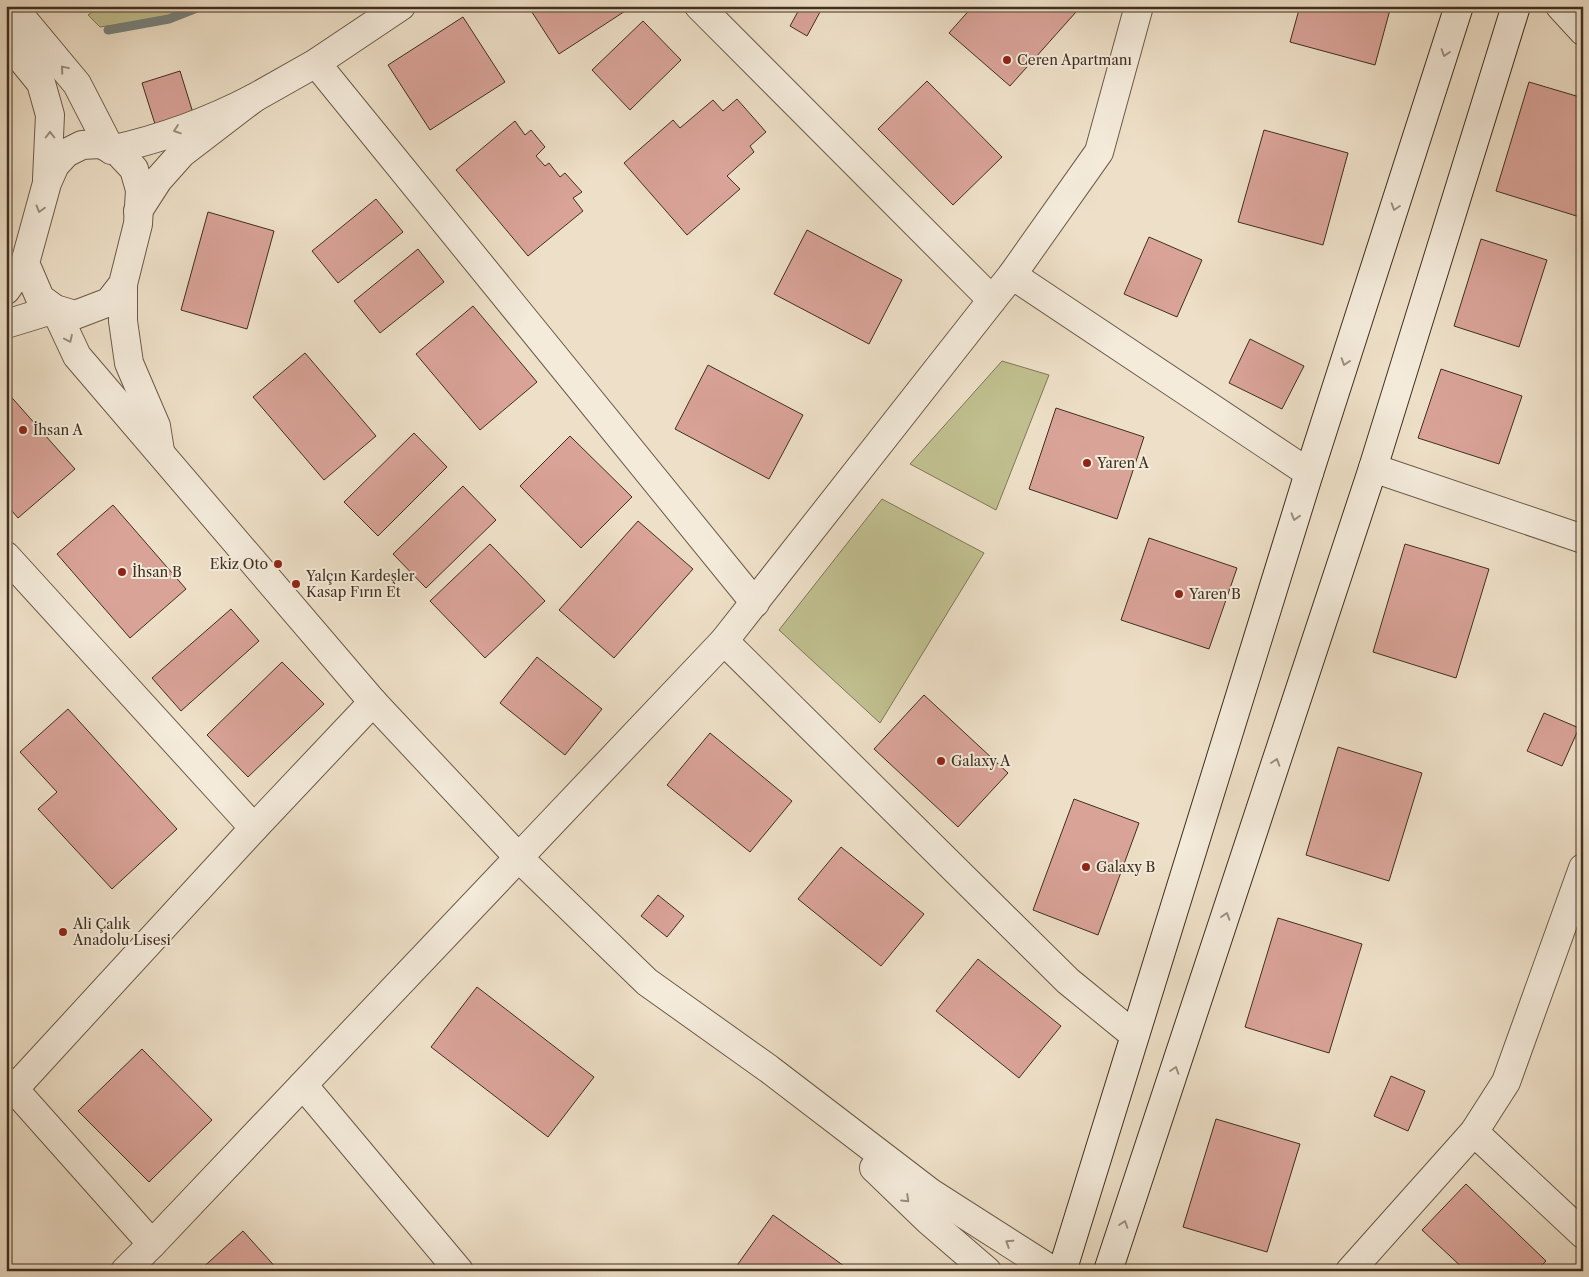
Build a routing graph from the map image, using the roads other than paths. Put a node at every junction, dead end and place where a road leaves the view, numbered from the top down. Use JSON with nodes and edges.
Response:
{"nodes":[{"id":1,"x":12,"y":6,"type":"edge"},
{"id":2,"x":401,"y":6,"type":"edge"},
{"id":3,"x":699,"y":6,"type":"edge"},
{"id":4,"x":1139,"y":6,"type":"edge"},
{"id":5,"x":1460,"y":6,"type":"edge"},
{"id":6,"x":1516,"y":6,"type":"edge"},
{"id":7,"x":1560,"y":6,"type":"edge"},
{"id":8,"x":1583,"y":31,"type":"edge"},
{"id":9,"x":6,"y":40,"type":"edge"},
{"id":10,"x":316,"y":63,"type":"junction"},
{"id":11,"x":254,"y":98,"type":"junction"},
{"id":12,"x":111,"y":150,"type":"junction"},
{"id":13,"x":47,"y":183,"type":"junction"},
{"id":14,"x":138,"y":211,"type":"junction"},
{"id":15,"x":25,"y":263,"type":"junction"},
{"id":16,"x":1012,"y":275,"type":"junction"},
{"id":17,"x":123,"y":284,"type":"junction"},
{"id":18,"x":6,"y":290,"type":"edge"},
{"id":19,"x":992,"y":300,"type":"junction"},
{"id":20,"x":56,"y":310,"type":"junction"},
{"id":21,"x":6,"y":324,"type":"edge"},
{"id":22,"x":160,"y":455,"type":"junction"},
{"id":23,"x":1373,"y":468,"type":"junction"},
{"id":24,"x":1309,"y":473,"type":"junction"},
{"id":25,"x":1583,"y":539,"type":"edge"},
{"id":26,"x":6,"y":556,"type":"edge"},
{"id":27,"x":755,"y":603,"type":"junction"},
{"id":28,"x":724,"y":641,"type":"junction"},
{"id":29,"x":373,"y":702,"type":"junction"},
{"id":30,"x":254,"y":828,"type":"junction"},
{"id":31,"x":520,"y":859,"type":"junction"},
{"id":32,"x":1583,"y":868,"type":"edge"},
{"id":33,"x":1134,"y":1034,"type":"junction"},
{"id":34,"x":769,"y":1069,"type":"junction"},
{"id":35,"x":10,"y":1085,"type":"edge"},
{"id":36,"x":303,"y":1085,"type":"junction"},
{"id":37,"x":1474,"y":1132,"type":"junction"},
{"id":38,"x":1583,"y":1234,"type":"edge"},
{"id":39,"x":152,"y":1244,"type":"junction"},
{"id":40,"x":1054,"y":1268,"type":"edge"},
{"id":41,"x":124,"y":1271,"type":"edge"},
{"id":42,"x":458,"y":1271,"type":"edge"},
{"id":43,"x":987,"y":1271,"type":"edge"},
{"id":44,"x":1095,"y":1271,"type":"edge"},
{"id":45,"x":1108,"y":1271,"type":"edge"},
{"id":46,"x":1350,"y":1271,"type":"edge"}],
"edges":[{"from":12,"to":1,"type":"street","one_way":true},
{"from":2,"to":10,"type":"street"},
{"from":3,"to":19,"type":"street"},
{"from":4,"to":16,"type":"street"},
{"from":5,"to":24,"type":"street","one_way":true},
{"from":6,"to":23,"type":"street"},
{"from":7,"to":8,"type":"street"},
{"from":13,"to":9,"type":"street","one_way":true},
{"from":10,"to":11,"type":"street"},
{"from":10,"to":27,"type":"street"},
{"from":11,"to":12,"type":"street","one_way":true},
{"from":11,"to":14,"type":"street"},
{"from":12,"to":13,"type":"street"},
{"from":12,"to":14,"type":"street"},
{"from":13,"to":15,"type":"street","one_way":true},
{"from":14,"to":17,"type":"street"},
{"from":15,"to":18,"type":"street"},
{"from":15,"to":20,"type":"street"},
{"from":16,"to":19,"type":"street"},
{"from":16,"to":24,"type":"street"},
{"from":17,"to":20,"type":"street"},
{"from":17,"to":22,"type":"street"},
{"from":19,"to":27,"type":"street"},
{"from":20,"to":21,"type":"street"},
{"from":20,"to":22,"type":"street","one_way":true},
{"from":22,"to":29,"type":"street"},
{"from":23,"to":25,"type":"street"},
{"from":45,"to":23,"type":"street","one_way":true},
{"from":24,"to":33,"type":"street","one_way":true},
{"from":26,"to":30,"type":"street"},
{"from":27,"to":28,"type":"street"},
{"from":28,"to":31,"type":"street"},
{"from":28,"to":33,"type":"street"},
{"from":29,"to":30,"type":"street"},
{"from":29,"to":31,"type":"street"},
{"from":30,"to":35,"type":"street"},
{"from":31,"to":34,"type":"street"},
{"from":31,"to":36,"type":"street"},
{"from":32,"to":37,"type":"street"},
{"from":33,"to":40,"type":"street"},
{"from":40,"to":34,"type":"street","one_way":true},
{"from":34,"to":43,"type":"street","one_way":true},
{"from":35,"to":39,"type":"street"},
{"from":36,"to":39,"type":"street"},
{"from":36,"to":42,"type":"street"},
{"from":37,"to":38,"type":"street"},
{"from":37,"to":46,"type":"street"},
{"from":39,"to":41,"type":"street"},
{"from":40,"to":44,"type":"street"}]}
